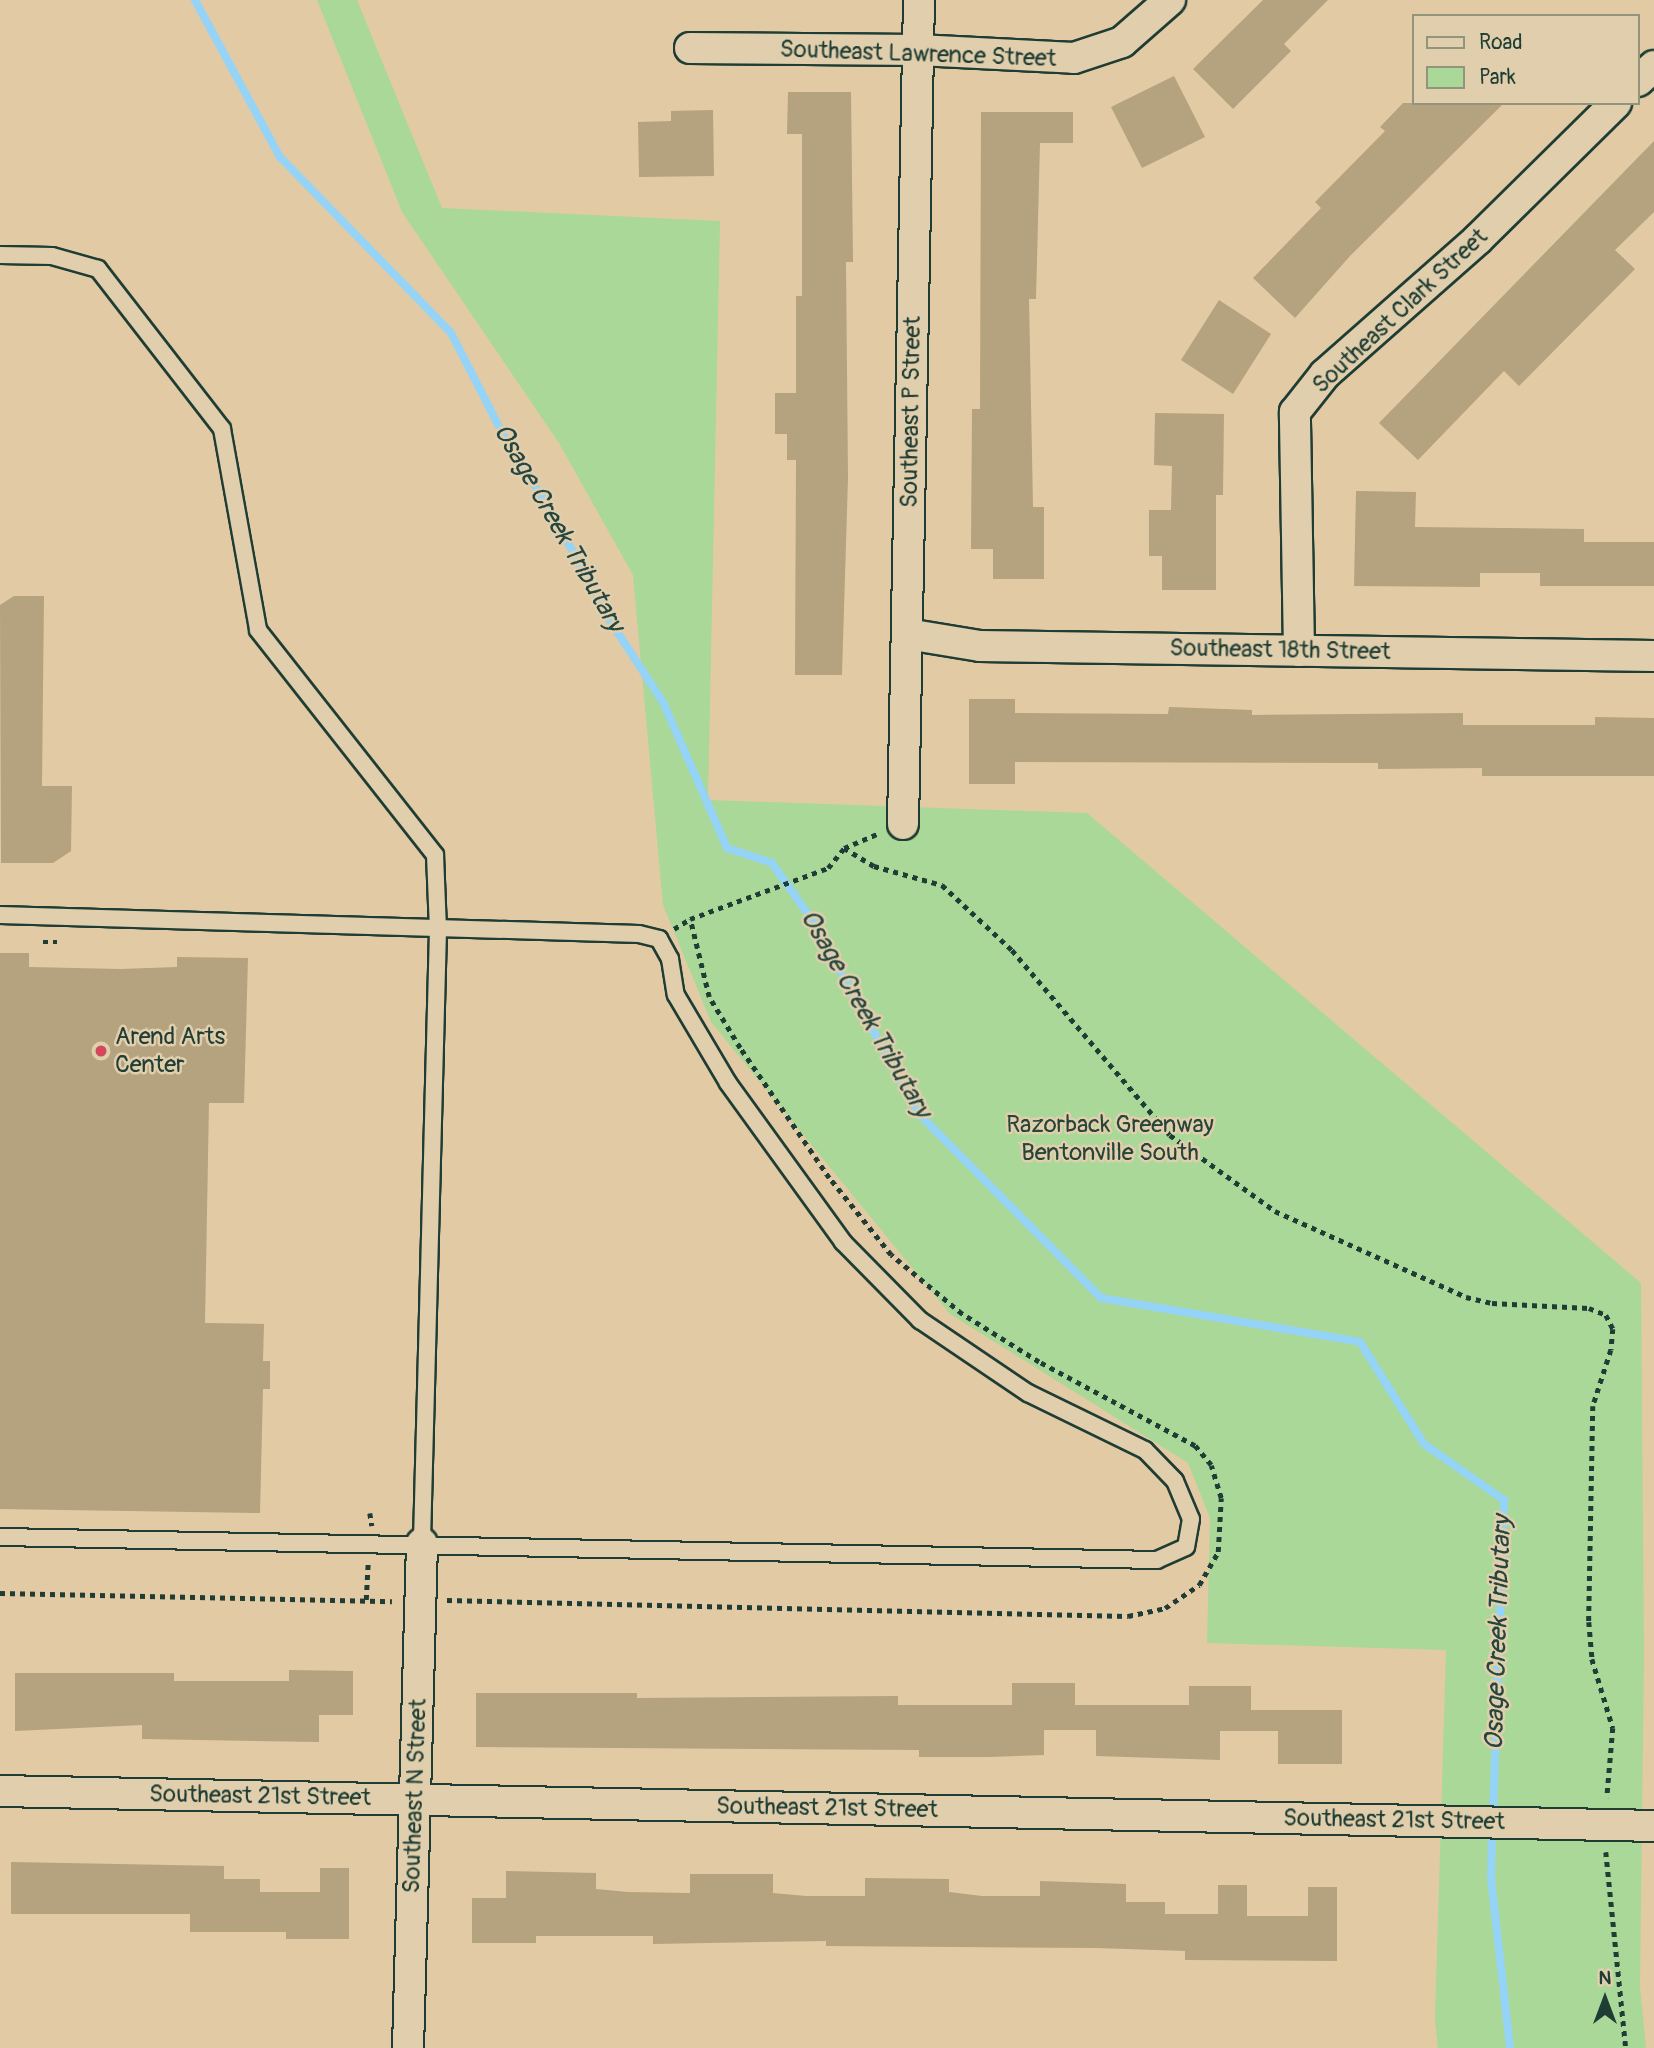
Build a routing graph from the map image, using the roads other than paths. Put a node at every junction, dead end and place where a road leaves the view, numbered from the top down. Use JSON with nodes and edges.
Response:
{"nodes":[{"id":1,"x":919,"y":0,"type":"edge"},
{"id":2,"x":1170,"y":0,"type":"edge"},
{"id":3,"x":690,"y":48,"type":"dead end"},
{"id":4,"x":918,"y":50,"type":"junction"},
{"id":5,"x":1654,"y":66,"type":"edge"},
{"id":6,"x":1640,"y":79,"type":"edge"},
{"id":7,"x":1614,"y":105,"type":"edge"},
{"id":8,"x":0,"y":255,"type":"edge"},
{"id":9,"x":906,"y":634,"type":"junction"},
{"id":10,"x":1299,"y":651,"type":"junction"},
{"id":11,"x":1654,"y":656,"type":"edge"},
{"id":12,"x":903,"y":824,"type":"road end"},
{"id":13,"x":0,"y":915,"type":"edge"},
{"id":14,"x":438,"y":930,"type":"junction"},
{"id":15,"x":0,"y":1536,"type":"edge"},
{"id":16,"x":422,"y":1543,"type":"junction"},
{"id":17,"x":0,"y":1791,"type":"edge"},
{"id":18,"x":414,"y":1799,"type":"junction"},
{"id":19,"x":1654,"y":1826,"type":"edge"},
{"id":20,"x":408,"y":2048,"type":"edge"}],
"edges":[{"from":1,"to":4,"type":"street","name":"Southeast P Street"},
{"from":2,"to":4,"type":"street","name":"Southeast Lawrence Street"},
{"from":3,"to":4,"type":"street","name":"Southeast Lawrence Street"},
{"from":4,"to":9,"type":"street","name":"Southeast P Street"},
{"from":5,"to":6,"type":"street"},
{"from":7,"to":10,"type":"street","name":"Southeast Clark Street"},
{"from":8,"to":14,"type":"lane"},
{"from":9,"to":10,"type":"street","name":"Southeast 18th Street"},
{"from":9,"to":12,"type":"street","name":"Southeast P Street"},
{"from":10,"to":11,"type":"street","name":"Southeast 18th Street"},
{"from":13,"to":14,"type":"lane"},
{"from":14,"to":16,"type":"lane"},
{"from":14,"to":16,"type":"lane"},
{"from":15,"to":16,"type":"lane"},
{"from":16,"to":18,"type":"street","name":"Southeast N Street"},
{"from":17,"to":18,"type":"street","name":"Southeast 21st Street"},
{"from":18,"to":19,"type":"street","name":"Southeast 21st Street"},
{"from":18,"to":20,"type":"street","name":"Southeast N Street"}]}
